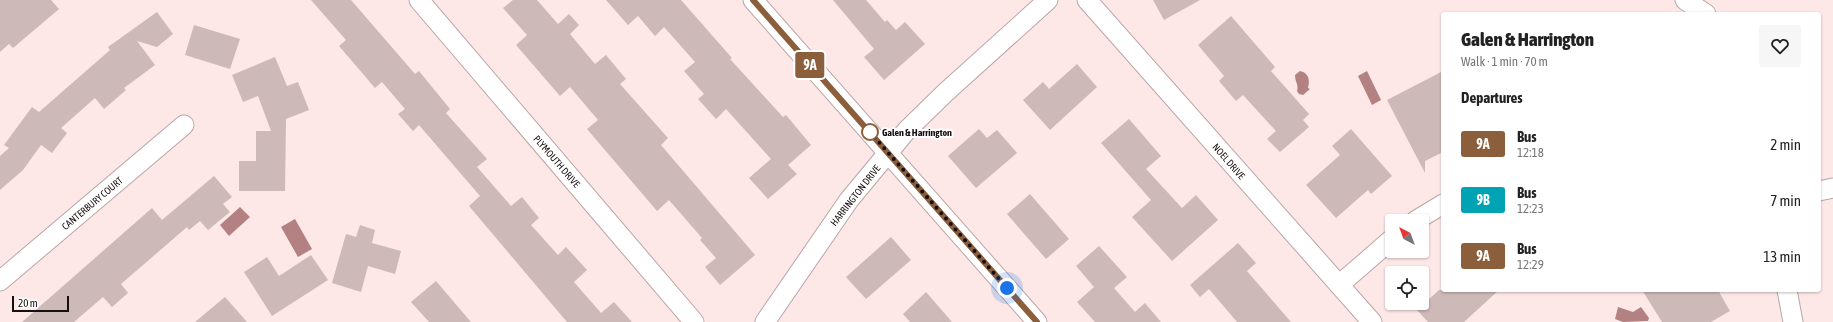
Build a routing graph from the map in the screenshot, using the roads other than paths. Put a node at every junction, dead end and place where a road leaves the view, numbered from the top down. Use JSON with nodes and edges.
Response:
{"nodes":[{"id":1,"x":419,"y":0,"type":"edge"},
{"id":2,"x":753,"y":0,"type":"edge"},
{"id":3,"x":1048,"y":0,"type":"edge"},
{"id":4,"x":1087,"y":0,"type":"edge"},
{"id":5,"x":1685,"y":0,"type":"edge"},
{"id":6,"x":1703,"y":12,"type":"edge"},
{"id":7,"x":184,"y":125,"type":"dead end"},
{"id":8,"x":888,"y":153,"type":"junction"},
{"id":9,"x":1833,"y":188,"type":"edge"},
{"id":10,"x":1821,"y":191,"type":"edge"},
{"id":11,"x":1441,"y":205,"type":"edge"},
{"id":12,"x":1427,"y":214,"type":"edge"},
{"id":13,"x":1385,"y":244,"type":"edge"},
{"id":14,"x":0,"y":281,"type":"edge"},
{"id":15,"x":1339,"y":285,"type":"junction"},
{"id":16,"x":1787,"y":292,"type":"edge"},
{"id":17,"x":694,"y":322,"type":"edge"},
{"id":18,"x":765,"y":322,"type":"edge"},
{"id":19,"x":1037,"y":322,"type":"edge"},
{"id":20,"x":1372,"y":322,"type":"edge"},
{"id":21,"x":1793,"y":322,"type":"edge"}],
"edges":[{"from":1,"to":17,"type":"street","name":"PLYMOUTH DRIVE"},
{"from":2,"to":8,"type":"street"},
{"from":3,"to":8,"type":"street","name":"HARRINGTON DRIVE"},
{"from":4,"to":15,"type":"street","name":"NOEL DRIVE"},
{"from":5,"to":6,"type":"street"},
{"from":7,"to":14,"type":"street","name":"CANTERBURY COURT"},
{"from":8,"to":18,"type":"street","name":"HARRINGTON DRIVE"},
{"from":8,"to":19,"type":"street"},
{"from":9,"to":10,"type":"street"},
{"from":11,"to":12,"type":"street"},
{"from":13,"to":15,"type":"street"},
{"from":15,"to":20,"type":"street","name":"NOEL DRIVE"},
{"from":16,"to":21,"type":"street"}]}
